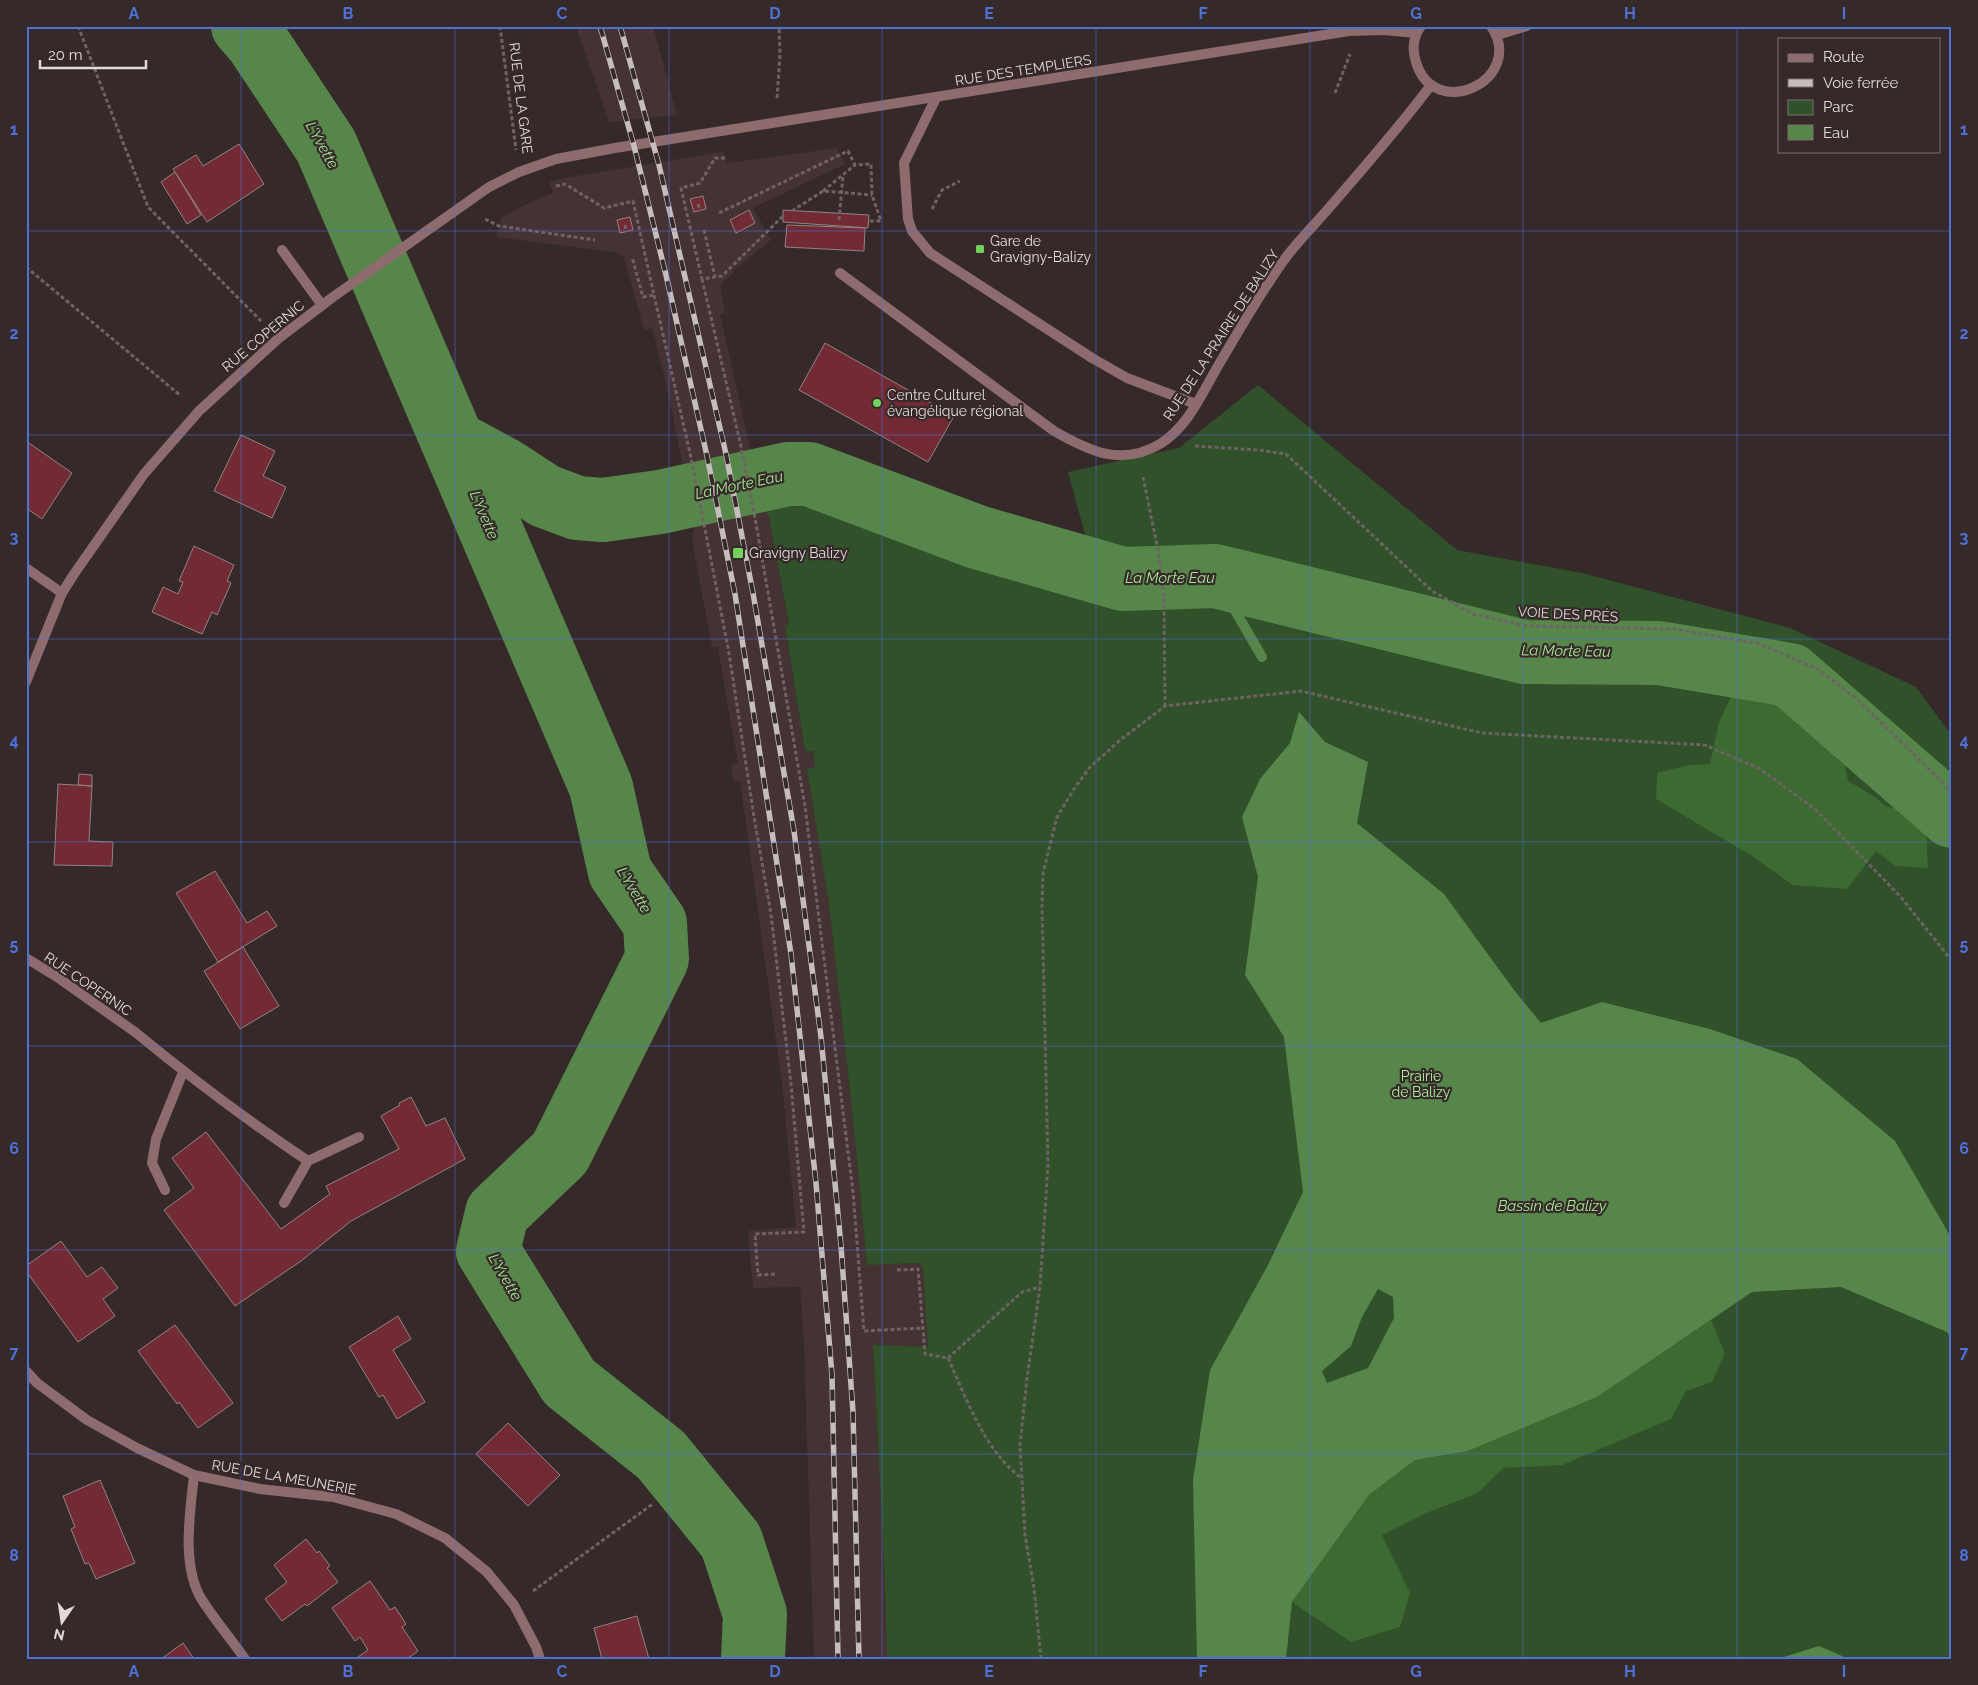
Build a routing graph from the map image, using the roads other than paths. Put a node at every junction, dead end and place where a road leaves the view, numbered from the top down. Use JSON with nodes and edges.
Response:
{"nodes":[{"id":1,"x":1527,"y":26,"type":"edge"},
{"id":2,"x":1419,"y":30,"type":"edge"},
{"id":3,"x":1494,"y":31,"type":"edge"},
{"id":4,"x":1431,"y":85,"type":"junction"},
{"id":5,"x":936,"y":98,"type":"junction"},
{"id":6,"x":634,"y":146,"type":"joint"},
{"id":7,"x":282,"y":250,"type":"dead end"},
{"id":8,"x":840,"y":273,"type":"dead end"},
{"id":9,"x":322,"y":305,"type":"junction"},
{"id":10,"x":1196,"y":404,"type":"junction"},
{"id":11,"x":26,"y":568,"type":"edge"},
{"id":12,"x":62,"y":593,"type":"junction"},
{"id":13,"x":26,"y":682,"type":"edge"},
{"id":14,"x":26,"y":958,"type":"edge"},
{"id":15,"x":183,"y":1072,"type":"junction"},
{"id":16,"x":359,"y":1136,"type":"dead end"},
{"id":17,"x":308,"y":1161,"type":"junction"},
{"id":18,"x":165,"y":1190,"type":"dead end"},
{"id":19,"x":284,"y":1203,"type":"dead end"},
{"id":20,"x":26,"y":1371,"type":"edge"},
{"id":21,"x":194,"y":1476,"type":"junction"},
{"id":22,"x":245,"y":1659,"type":"edge"},
{"id":23,"x":540,"y":1659,"type":"edge"}],
"edges":[{"from":1,"to":3,"type":"street"},
{"from":2,"to":4,"type":"street","name":"RUE DES TEMPLIERS"},
{"from":2,"to":5,"type":"street","name":"RUE DES TEMPLIERS"},
{"from":3,"to":4,"type":"street"},
{"from":4,"to":10,"type":"street","name":"RUE DE LA PRAIRIE DE BALIZY"},
{"from":5,"to":6,"type":"street","name":"RUE DES TEMPLIERS"},
{"from":5,"to":10,"type":"street"},
{"from":6,"to":9,"type":"street","name":"RUE COPERNIC"},
{"from":7,"to":9,"type":"street"},
{"from":8,"to":10,"type":"street","name":"RUE DE LA PRAIRIE DE BALIZY"},
{"from":9,"to":12,"type":"street","name":"RUE COPERNIC"},
{"from":11,"to":12,"type":"street"},
{"from":12,"to":13,"type":"street","name":"RUE COPERNIC"},
{"from":14,"to":15,"type":"street","name":"RUE COPERNIC"},
{"from":15,"to":17,"type":"street","name":"RUE COPERNIC"},
{"from":15,"to":18,"type":"street"},
{"from":16,"to":17,"type":"street"},
{"from":17,"to":19,"type":"street"},
{"from":20,"to":21,"type":"street","name":"RUE DE LA MEUNERIE"},
{"from":21,"to":22,"type":"street","name":"RUE DE LA MEUNERIE"},
{"from":21,"to":23,"type":"street","name":"RUE DE LA MEUNERIE"}]}
